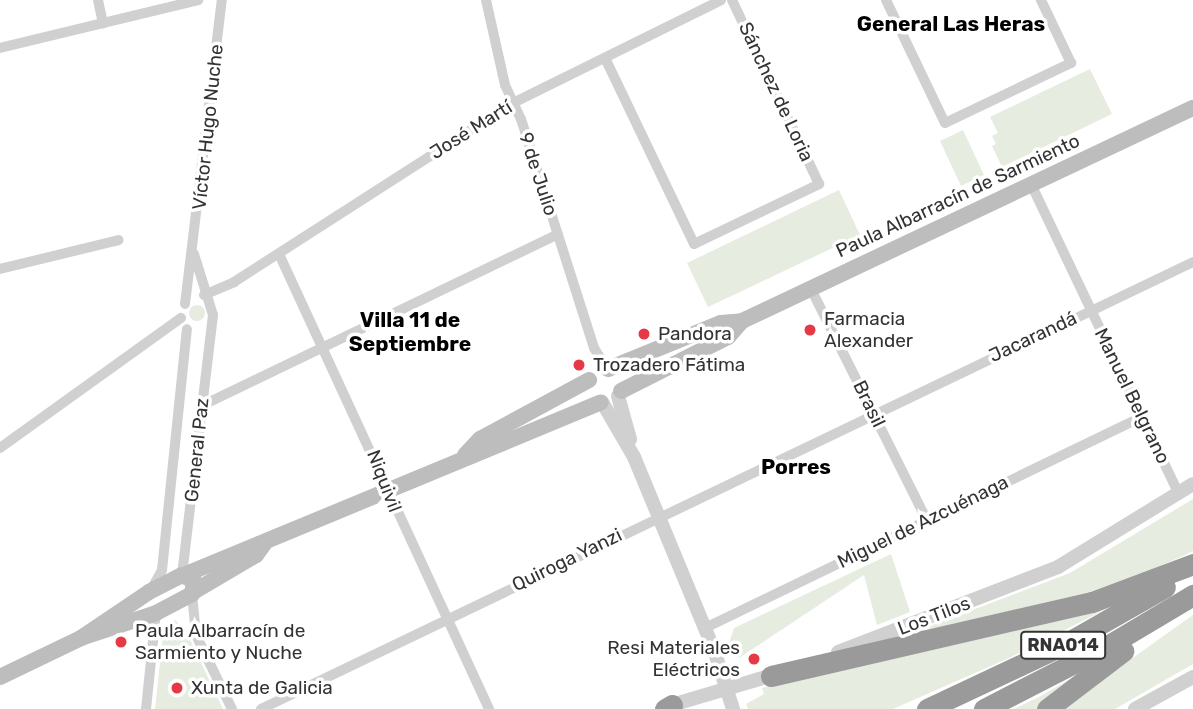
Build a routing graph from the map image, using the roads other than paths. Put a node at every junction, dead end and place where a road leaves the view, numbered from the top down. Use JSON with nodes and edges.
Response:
{"nodes":[{"id":1,"x":99,"y":0,"type":"edge"},
{"id":2,"x":198,"y":0,"type":"edge"},
{"id":3,"x":222,"y":0,"type":"edge"},
{"id":4,"x":486,"y":0,"type":"edge"},
{"id":5,"x":721,"y":0,"type":"edge"},
{"id":6,"x":732,"y":0,"type":"edge"},
{"id":7,"x":886,"y":0,"type":"edge"},
{"id":8,"x":1041,"y":0,"type":"edge"},
{"id":9,"x":103,"y":23,"type":"junction"},
{"id":10,"x":0,"y":48,"type":"edge"},
{"id":11,"x":605,"y":58,"type":"junction"},
{"id":12,"x":513,"y":103,"type":"junction"},
{"id":13,"x":1193,"y":108,"type":"edge"},
{"id":14,"x":1031,"y":184,"type":"junction"},
{"id":15,"x":558,"y":234,"type":"junction"},
{"id":16,"x":120,"y":240,"type":"dead end"},
{"id":17,"x":194,"y":254,"type":"junction"},
{"id":18,"x":279,"y":254,"type":"junction"},
{"id":19,"x":1193,"y":261,"type":"edge"},
{"id":20,"x":0,"y":269,"type":"edge"},
{"id":21,"x":234,"y":282,"type":"junction"},
{"id":22,"x":811,"y":289,"type":"junction"},
{"id":23,"x":204,"y":295,"type":"junction"},
{"id":24,"x":185,"y":304,"type":"junction"},
{"id":25,"x":212,"y":306,"type":"junction"},
{"id":26,"x":1091,"y":310,"type":"junction"},
{"id":27,"x":181,"y":318,"type":"junction"},
{"id":28,"x":742,"y":321,"type":"junction"},
{"id":29,"x":210,"y":324,"type":"junction"},
{"id":30,"x":187,"y":329,"type":"junction"},
{"id":31,"x":153,"y":342,"type":"junction"},
{"id":32,"x":323,"y":347,"type":"junction"},
{"id":33,"x":600,"y":372,"type":"junction"},
{"id":34,"x":619,"y":393,"type":"junction"},
{"id":35,"x":601,"y":402,"type":"junction"},
{"id":36,"x":201,"y":406,"type":"junction"},
{"id":37,"x":874,"y":413,"type":"junction"},
{"id":38,"x":1142,"y":417,"type":"junction"},
{"id":39,"x":0,"y":448,"type":"edge"},
{"id":40,"x":465,"y":455,"type":"junction"},
{"id":41,"x":634,"y":457,"type":"junction"},
{"id":42,"x":1193,"y":484,"type":"edge"},
{"id":43,"x":387,"y":491,"type":"junction"},
{"id":44,"x":1179,"y":494,"type":"junction"},
{"id":45,"x":658,"y":515,"type":"junction"},
{"id":46,"x":927,"y":521,"type":"junction"},
{"id":47,"x":264,"y":544,"type":"junction"},
{"id":48,"x":1193,"y":566,"type":"edge"},
{"id":49,"x":174,"y":576,"type":"junction"},
{"id":50,"x":147,"y":593,"type":"junction"},
{"id":51,"x":191,"y":594,"type":"junction"},
{"id":52,"x":1193,"y":596,"type":"edge"},
{"id":53,"x":155,"y":613,"type":"junction"},
{"id":54,"x":446,"y":619,"type":"junction"},
{"id":55,"x":705,"y":628,"type":"junction"},
{"id":56,"x":81,"y":638,"type":"junction"},
{"id":57,"x":771,"y":676,"type":"junction"},
{"id":58,"x":0,"y":677,"type":"edge"},
{"id":59,"x":1193,"y":677,"type":"edge"},
{"id":60,"x":727,"y":689,"type":"junction"},
{"id":61,"x":664,"y":708,"type":"edge"},
{"id":62,"x":146,"y":709,"type":"edge"},
{"id":63,"x":232,"y":709,"type":"edge"},
{"id":64,"x":261,"y":709,"type":"edge"},
{"id":65,"x":489,"y":709,"type":"edge"},
{"id":66,"x":733,"y":709,"type":"edge"},
{"id":67,"x":927,"y":709,"type":"edge"},
{"id":68,"x":984,"y":709,"type":"edge"},
{"id":69,"x":1047,"y":709,"type":"edge"},
{"id":70,"x":1135,"y":709,"type":"edge"}],
"edges":[{"from":1,"to":9,"type":"street"},
{"from":2,"to":9,"type":"street"},
{"from":3,"to":17,"type":"street","name":"Víctor Hugo Nuche"},
{"from":4,"to":12,"type":"street","name":"9 de Julio"},
{"from":5,"to":11,"type":"street","name":"José Martí"},
{"from":6,"to":11,"type":"street","name":"Sánchez de Loria"},
{"from":7,"to":8,"type":"street"},
{"from":9,"to":10,"type":"street"},
{"from":11,"to":12,"type":"street","name":"José Martí"},
{"from":12,"to":15,"type":"street","name":"9 de Julio"},
{"from":12,"to":18,"type":"street","name":"José Martí"},
{"from":13,"to":14,"type":"main road","name":"Paula Albarracín de Sarmiento"},
{"from":14,"to":22,"type":"main road","name":"Paula Albarracín de Sarmiento"},
{"from":14,"to":26,"type":"street","name":"Manuel Belgrano"},
{"from":15,"to":32,"type":"street"},
{"from":15,"to":33,"type":"street","name":"9 de Julio"},
{"from":16,"to":20,"type":"street"},
{"from":17,"to":23,"type":"street","name":"Víctor Hugo Nuche"},
{"from":17,"to":24,"type":"street","name":"Víctor Hugo Nuche"},
{"from":18,"to":21,"type":"street","name":"José Martí"},
{"from":18,"to":32,"type":"street","name":"Niquivil"},
{"from":19,"to":26,"type":"street","name":"Jacarandá"},
{"from":21,"to":23,"type":"street","name":"José Martí"},
{"from":21,"to":25,"type":"street","name":"José Martí"},
{"from":22,"to":28,"type":"main road","name":"Paula Albarracín de Sarmiento"},
{"from":22,"to":37,"type":"street","name":"Brasil"},
{"from":23,"to":24,"type":"street"},
{"from":23,"to":25,"type":"street"},
{"from":24,"to":27,"type":"street"},
{"from":25,"to":29,"type":"street"},
{"from":26,"to":37,"type":"street","name":"Jacarandá"},
{"from":26,"to":38,"type":"street","name":"Manuel Belgrano"},
{"from":27,"to":30,"type":"street"},
{"from":27,"to":31,"type":"street"},
{"from":28,"to":33,"type":"main road","name":"Paula Albarracín de Sarmiento"},
{"from":28,"to":34,"type":"main road","name":"Paula Albarracín de Sarmiento"},
{"from":29,"to":30,"type":"street"},
{"from":29,"to":36,"type":"street","name":"General Paz"},
{"from":30,"to":31,"type":"street"},
{"from":30,"to":49,"type":"street"},
{"from":31,"to":39,"type":"street"},
{"from":32,"to":36,"type":"street"},
{"from":32,"to":43,"type":"street","name":"Niquivil"},
{"from":33,"to":34,"type":"main road"},
{"from":33,"to":35,"type":"main road"},
{"from":33,"to":40,"type":"main road","name":"Paula Albarracín de Sarmiento"},
{"from":34,"to":35,"type":"main road","name":"Paula Albarracín de Sarmiento"},
{"from":34,"to":41,"type":"street"},
{"from":35,"to":40,"type":"main road","name":"Paula Albarracín de Sarmiento"},
{"from":35,"to":41,"type":"street"},
{"from":36,"to":49,"type":"street","name":"General Paz"},
{"from":37,"to":45,"type":"street","name":"Quiroga Yanzi"},
{"from":37,"to":46,"type":"street","name":"Brasil"},
{"from":38,"to":44,"type":"street","name":"Manuel Belgrano"},
{"from":38,"to":46,"type":"street","name":"Miguel de Azcuénaga"},
{"from":40,"to":43,"type":"main road","name":"Paula Albarracín de Sarmiento"},
{"from":41,"to":45,"type":"street"},
{"from":42,"to":44,"type":"street","name":"Los Tilos"},
{"from":43,"to":47,"type":"main road","name":"Paula Albarracín de Sarmiento"},
{"from":43,"to":54,"type":"street","name":"Niquivil"},
{"from":44,"to":57,"type":"street","name":"Los Tilos"},
{"from":45,"to":54,"type":"street","name":"Quiroga Yanzi"},
{"from":45,"to":55,"type":"street"},
{"from":46,"to":55,"type":"street","name":"Miguel de Azcuénaga"},
{"from":47,"to":49,"type":"main road","name":"Paula Albarracín de Sarmiento"},
{"from":47,"to":51,"type":"main road","name":"Paula Albarracín de Sarmiento"},
{"from":48,"to":57,"type":"highway"},
{"from":48,"to":67,"type":"highway","number":"RNA014"},
{"from":49,"to":50,"type":"main road","name":"Paula Albarracín de Sarmiento"},
{"from":49,"to":51,"type":"main road"},
{"from":50,"to":53,"type":"main road"},
{"from":50,"to":56,"type":"main road"},
{"from":51,"to":53,"type":"main road","name":"Paula Albarracín de Sarmiento"},
{"from":51,"to":63,"type":"street"},
{"from":52,"to":68,"type":"highway","number":"RNA014"},
{"from":52,"to":69,"type":"highway"},
{"from":53,"to":56,"type":"main road"},
{"from":53,"to":62,"type":"street"},
{"from":54,"to":64,"type":"street","name":"Quiroga Yanzi"},
{"from":54,"to":65,"type":"street","name":"Niquivil"},
{"from":55,"to":60,"type":"street"},
{"from":56,"to":58,"type":"main road"},
{"from":57,"to":60,"type":"street","name":"Los Tilos"},
{"from":59,"to":70,"type":"street"},
{"from":60,"to":61,"type":"street","name":"Los Tilos"},
{"from":60,"to":66,"type":"street"}]}
